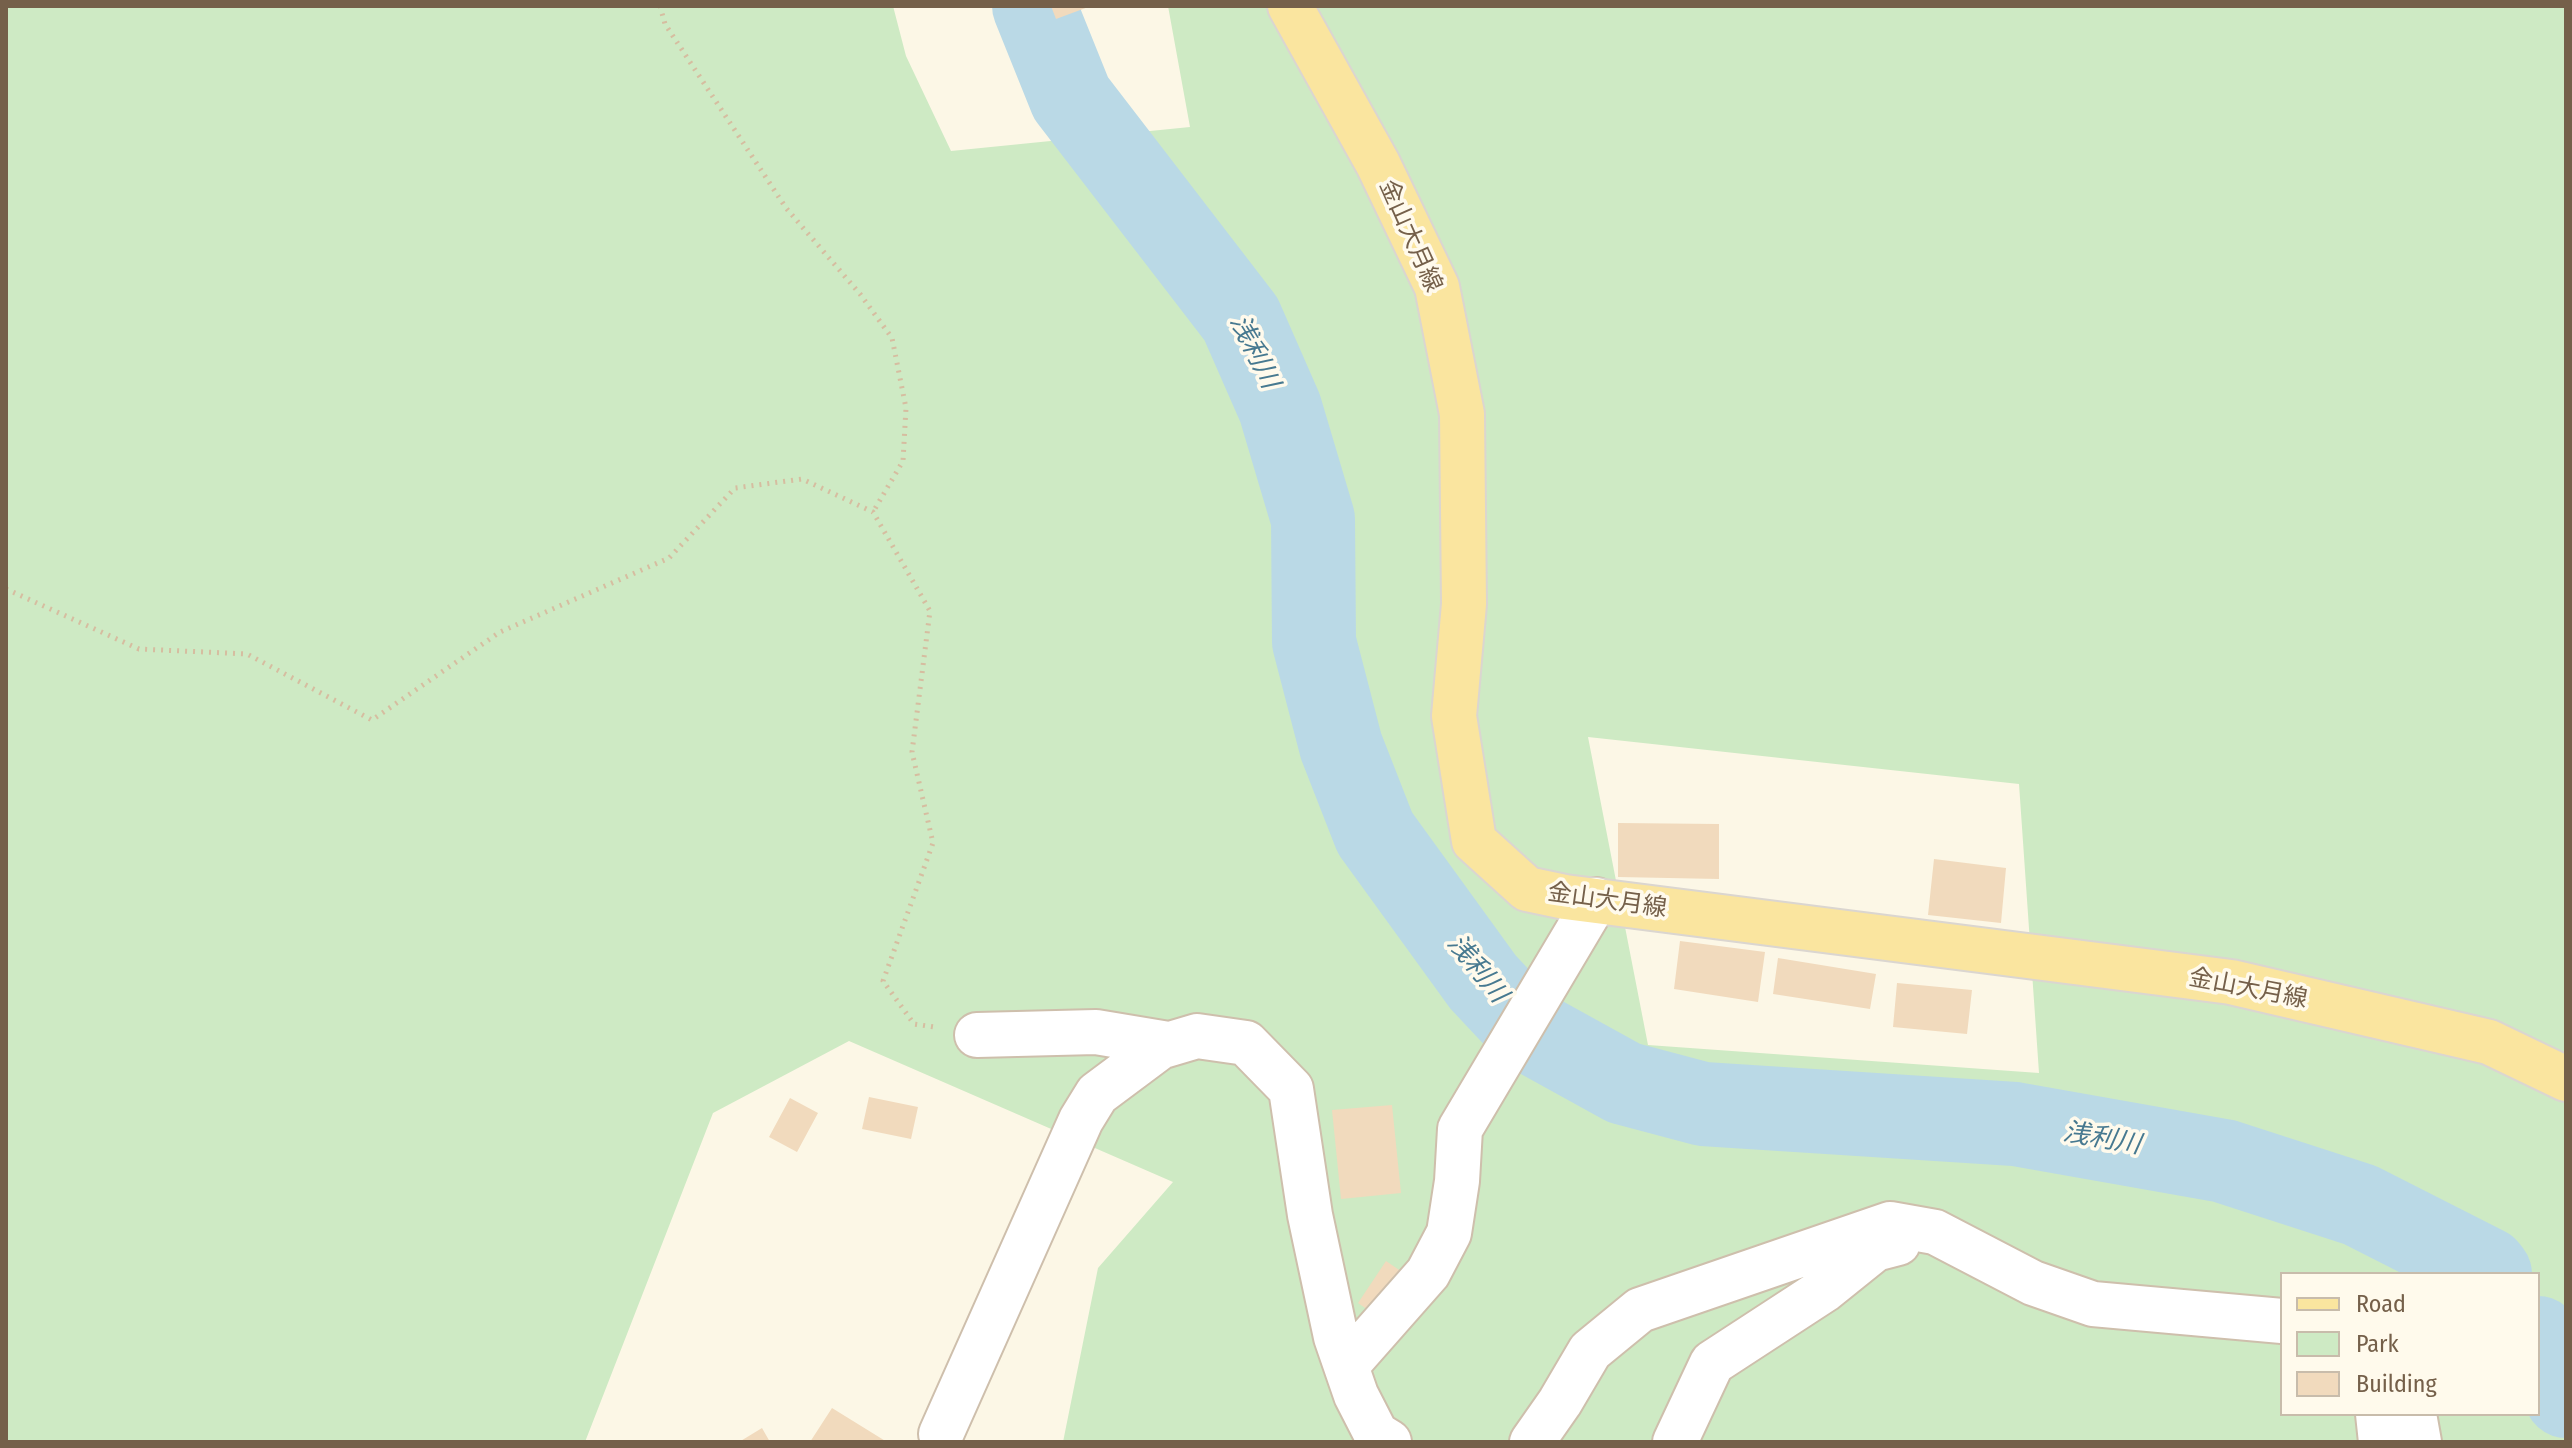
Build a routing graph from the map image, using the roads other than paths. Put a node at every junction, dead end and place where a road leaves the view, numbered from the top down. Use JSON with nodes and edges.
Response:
{"nodes":[{"id":1,"x":1290,"y":6,"type":"edge"},
{"id":2,"x":1596,"y":900,"type":"junction"},
{"id":3,"x":977,"y":1035,"type":"road end"},
{"id":4,"x":1168,"y":1044,"type":"junction"},
{"id":5,"x":2566,"y":1079,"type":"edge"},
{"id":6,"x":1935,"y":1232,"type":"junction"},
{"id":7,"x":2280,"y":1321,"type":"edge"},
{"id":8,"x":1346,"y":1366,"type":"junction"},
{"id":9,"x":2378,"y":1416,"type":"edge"},
{"id":10,"x":2414,"y":1416,"type":"edge"},
{"id":11,"x":941,"y":1434,"type":"dead end"},
{"id":12,"x":1389,"y":1442,"type":"edge"},
{"id":13,"x":1532,"y":1442,"type":"edge"},
{"id":14,"x":1675,"y":1442,"type":"edge"},
{"id":15,"x":2381,"y":1442,"type":"edge"},
{"id":16,"x":2419,"y":1442,"type":"edge"}],
"edges":[{"from":1,"to":2,"type":"main road","name":"金山大月線"},
{"from":2,"to":5,"type":"main road","name":"金山大月線"},
{"from":2,"to":8,"type":"street"},
{"from":3,"to":4,"type":"street"},
{"from":4,"to":8,"type":"street"},
{"from":4,"to":11,"type":"street"},
{"from":6,"to":7,"type":"street"},
{"from":6,"to":13,"type":"street"},
{"from":6,"to":14,"type":"street"},
{"from":8,"to":12,"type":"street"},
{"from":9,"to":15,"type":"street"},
{"from":10,"to":16,"type":"street"}]}
